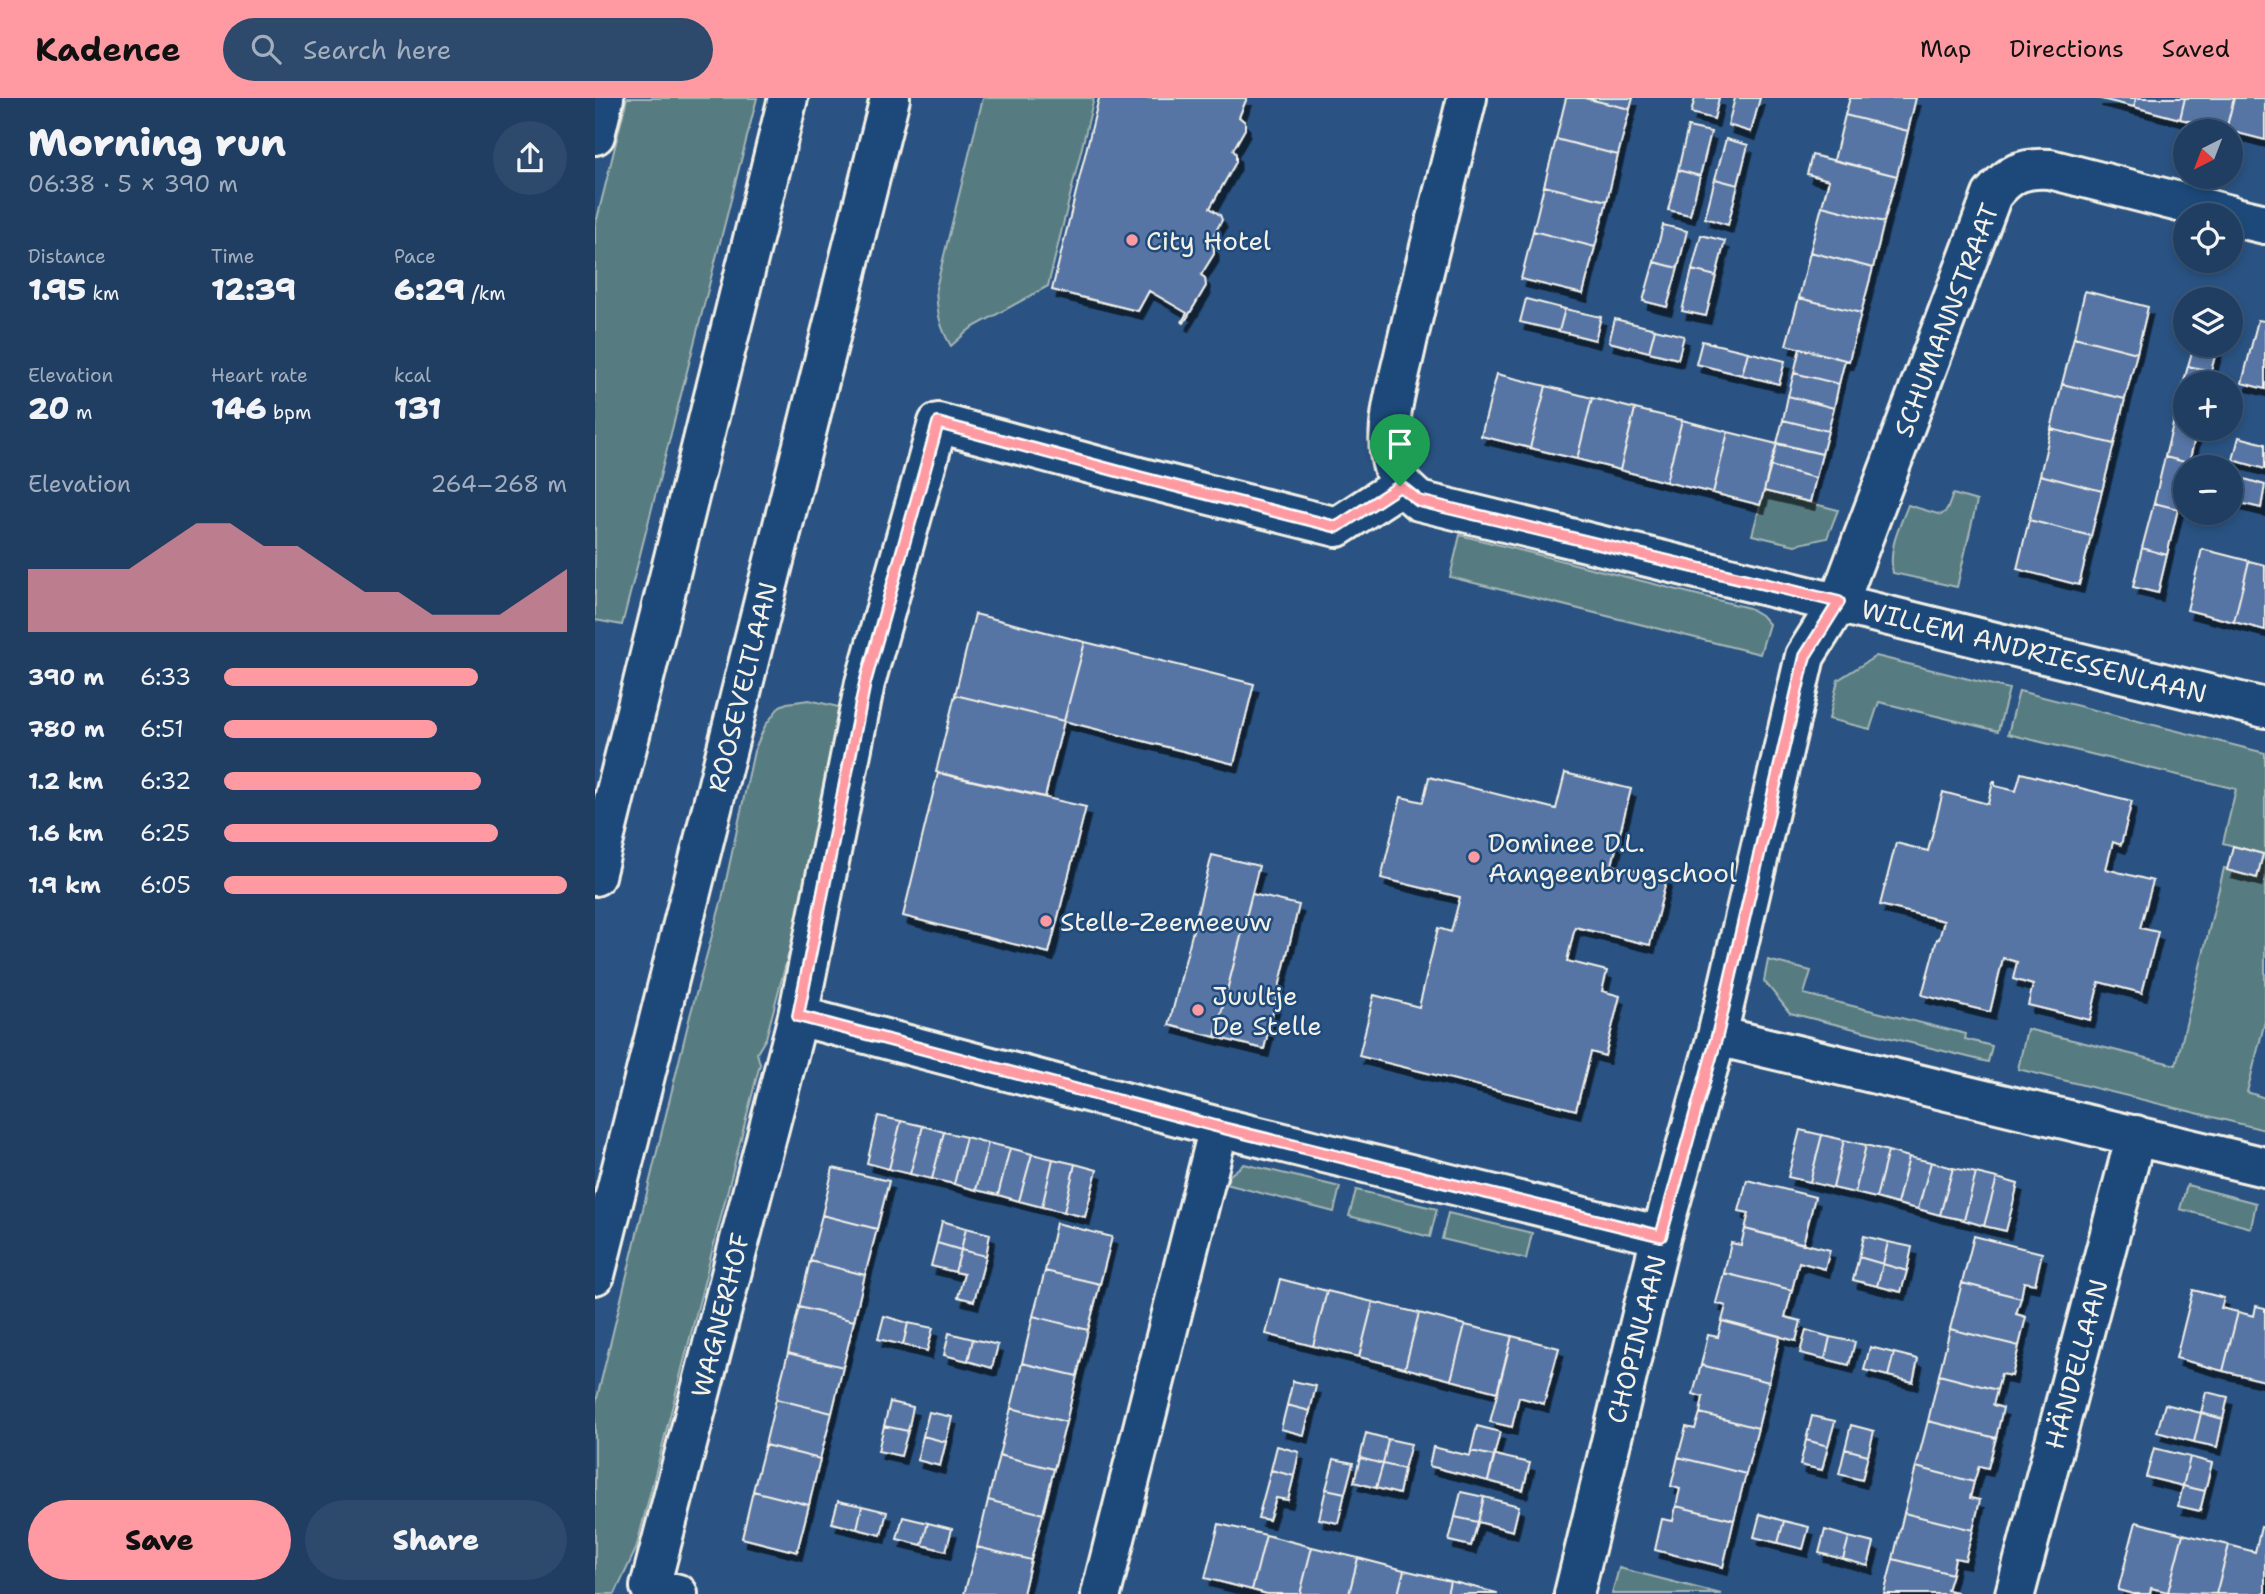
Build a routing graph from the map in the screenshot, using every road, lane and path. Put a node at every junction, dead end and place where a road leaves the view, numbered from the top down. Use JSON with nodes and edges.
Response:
{"nodes":[{"id":1,"x":604,"y":98,"type":"edge"},
{"id":2,"x":788,"y":98,"type":"edge"},
{"id":3,"x":890,"y":98,"type":"edge"},
{"id":4,"x":1467,"y":98,"type":"edge"},
{"id":5,"x":595,"y":135,"type":"edge"},
{"id":6,"x":2184,"y":203,"type":"edge"},
{"id":7,"x":2243,"y":218,"type":"edge"},
{"id":8,"x":2265,"y":224,"type":"edge"},
{"id":9,"x":1400,"y":486,"type":"junction"},
{"id":10,"x":1839,"y":602,"type":"junction"},
{"id":11,"x":2265,"y":708,"type":"edge"},
{"id":12,"x":595,"y":876,"type":"edge"},
{"id":13,"x":798,"y":1016,"type":"junction"},
{"id":14,"x":1717,"y":1036,"type":"junction"},
{"id":15,"x":1219,"y":1127,"type":"junction"},
{"id":16,"x":2136,"y":1135,"type":"junction"},
{"id":17,"x":2265,"y":1167,"type":"edge"},
{"id":18,"x":1661,"y":1236,"type":"junction"},
{"id":19,"x":595,"y":1275,"type":"edge"},
{"id":20,"x":678,"y":1594,"type":"edge"},
{"id":21,"x":1101,"y":1594,"type":"edge"},
{"id":22,"x":1574,"y":1594,"type":"edge"},
{"id":23,"x":2015,"y":1594,"type":"edge"}],
"edges":[{"from":1,"to":5,"type":"street"},
{"from":2,"to":12,"type":"street"},
{"from":3,"to":19,"type":"street","name":"ROOSEVELTLAAN"},
{"from":4,"to":9,"type":"street"},
{"from":6,"to":10,"type":"street","name":"SCHUMANNSTRAAT"},
{"from":7,"to":8,"type":"street","name":"SCHUMANNSTRAAT"},
{"from":9,"to":10,"type":"street","name":"WILLEM ANDRIESSENLAAN"},
{"from":9,"to":13,"type":"street","name":"WAGNERHOF"},
{"from":10,"to":11,"type":"street","name":"WILLEM ANDRIESSENLAAN"},
{"from":10,"to":14,"type":"street","name":"CHOPINLAAN"},
{"from":13,"to":15,"type":"street"},
{"from":13,"to":20,"type":"street","name":"WAGNERHOF"},
{"from":14,"to":16,"type":"street"},
{"from":14,"to":18,"type":"street","name":"CHOPINLAAN"},
{"from":15,"to":18,"type":"street"},
{"from":15,"to":21,"type":"street"},
{"from":16,"to":17,"type":"street"},
{"from":16,"to":23,"type":"street","name":"HÄNDELLAAN"},
{"from":18,"to":22,"type":"street","name":"CHOPINLAAN"}]}
